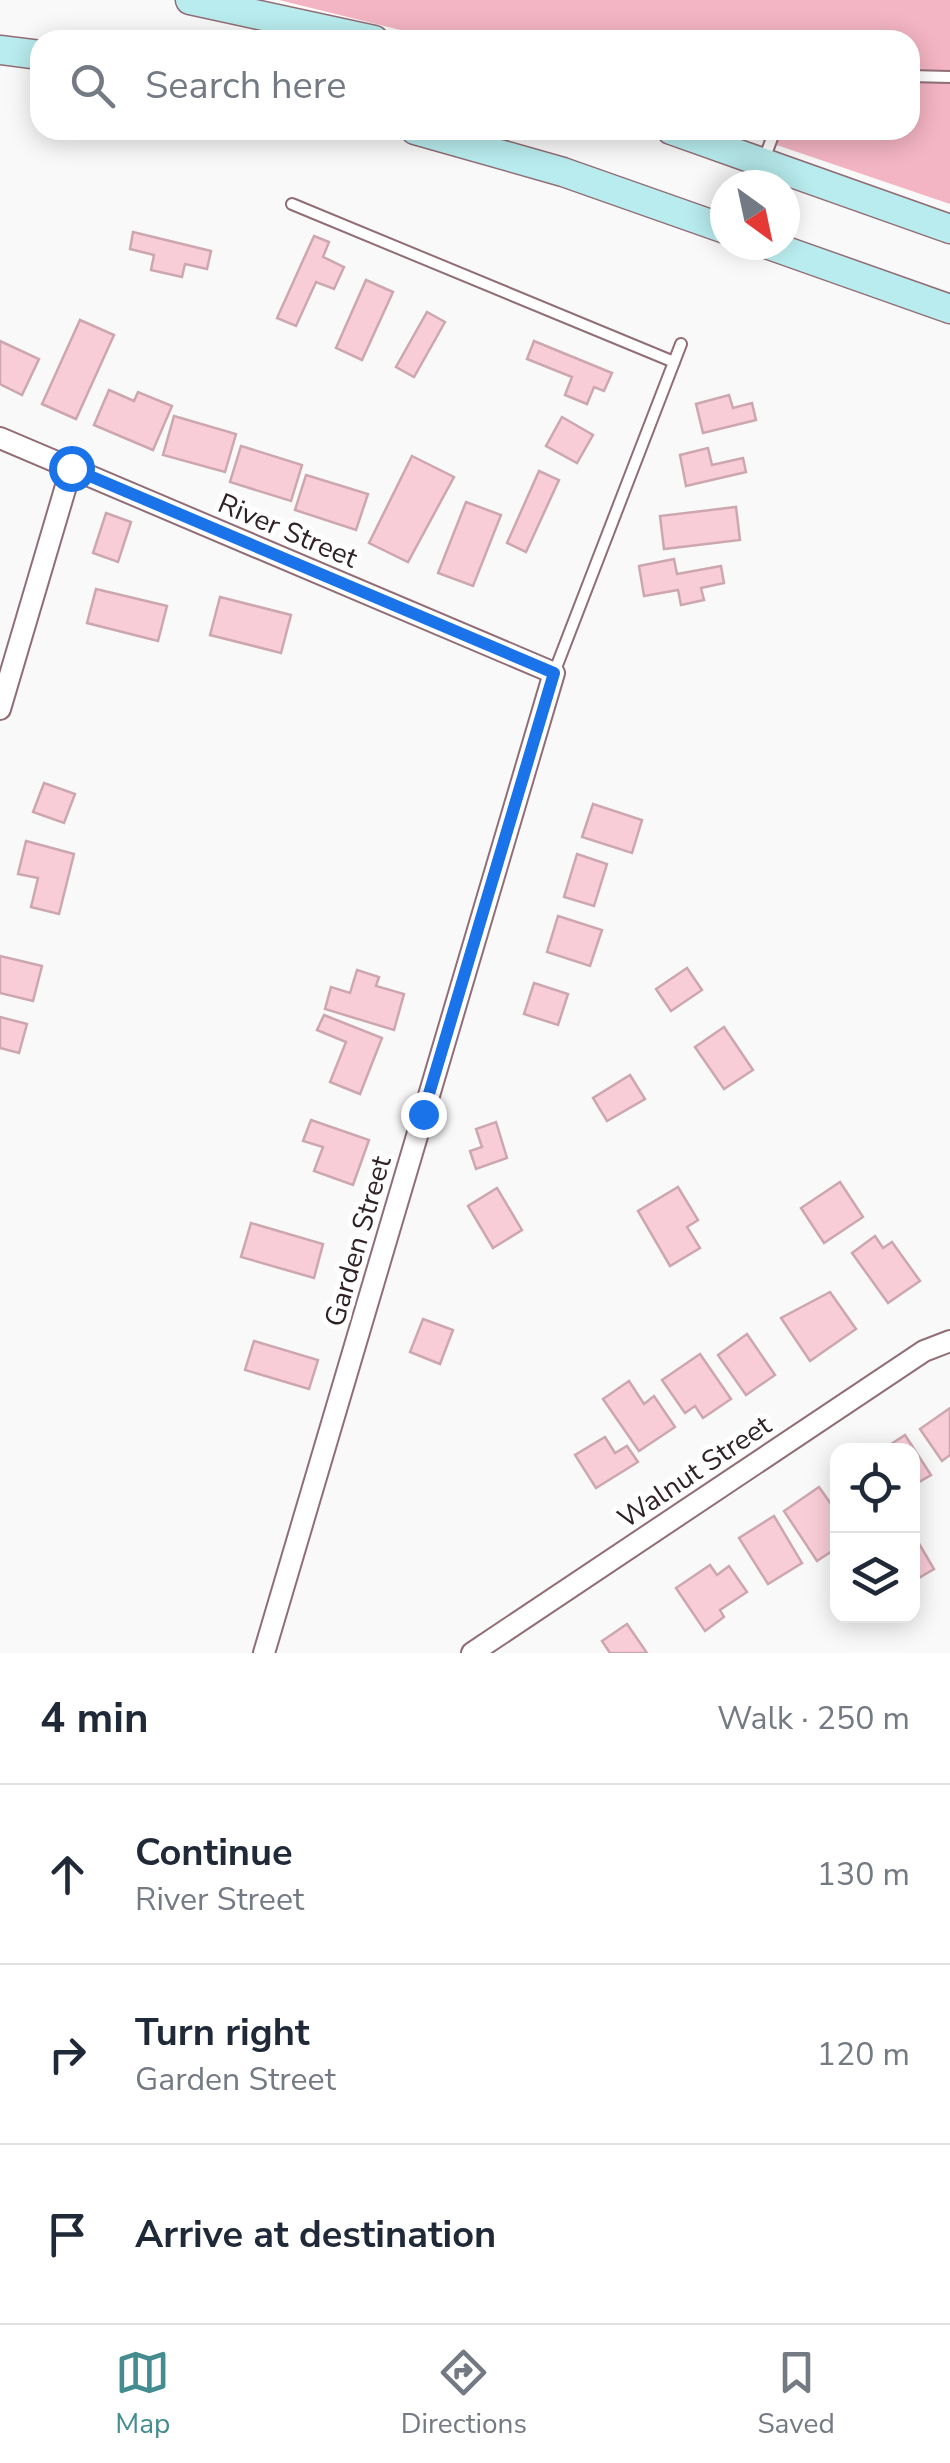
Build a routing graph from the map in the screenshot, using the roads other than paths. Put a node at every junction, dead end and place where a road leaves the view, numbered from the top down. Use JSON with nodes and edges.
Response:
{"nodes":[{"id":1,"x":190,"y":0,"type":"edge"},
{"id":2,"x":328,"y":30,"type":"edge"},
{"id":3,"x":0,"y":50,"type":"edge"},
{"id":4,"x":30,"y":54,"type":"edge"},
{"id":5,"x":920,"y":76,"type":"edge"},
{"id":6,"x":950,"y":77,"type":"edge"},
{"id":7,"x":450,"y":140,"type":"edge"},
{"id":8,"x":700,"y":140,"type":"edge"},
{"id":9,"x":771,"y":140,"type":"edge"},
{"id":10,"x":763,"y":162,"type":"junction"},
{"id":11,"x":292,"y":204,"type":"dead end"},
{"id":12,"x":710,"y":224,"type":"edge"},
{"id":13,"x":950,"y":229,"type":"edge"},
{"id":14,"x":800,"y":256,"type":"edge"},
{"id":15,"x":950,"y":309,"type":"edge"},
{"id":16,"x":681,"y":344,"type":"dead end"},
{"id":17,"x":674,"y":362,"type":"junction"},
{"id":18,"x":0,"y":438,"type":"edge"},
{"id":19,"x":71,"y":468,"type":"junction"},
{"id":20,"x":554,"y":673,"type":"junction"},
{"id":21,"x":0,"y":709,"type":"edge"},
{"id":22,"x":950,"y":1341,"type":"edge"},
{"id":23,"x":264,"y":1653,"type":"edge"},
{"id":24,"x":472,"y":1653,"type":"edge"}],
"edges":[{"from":1,"to":2,"type":"street"},
{"from":3,"to":4,"type":"street"},
{"from":5,"to":6,"type":"lane"},
{"from":7,"to":12,"type":"street"},
{"from":8,"to":10,"type":"street"},
{"from":9,"to":10,"type":"lane"},
{"from":10,"to":13,"type":"street"},
{"from":11,"to":17,"type":"lane"},
{"from":14,"to":15,"type":"street"},
{"from":16,"to":17,"type":"lane"},
{"from":17,"to":20,"type":"lane"},
{"from":18,"to":19,"type":"street","name":"River Street"},
{"from":19,"to":20,"type":"street","name":"River Street"},
{"from":19,"to":21,"type":"street"},
{"from":20,"to":23,"type":"street","name":"Garden Street"},
{"from":22,"to":24,"type":"street","name":"Walnut Street"}]}
